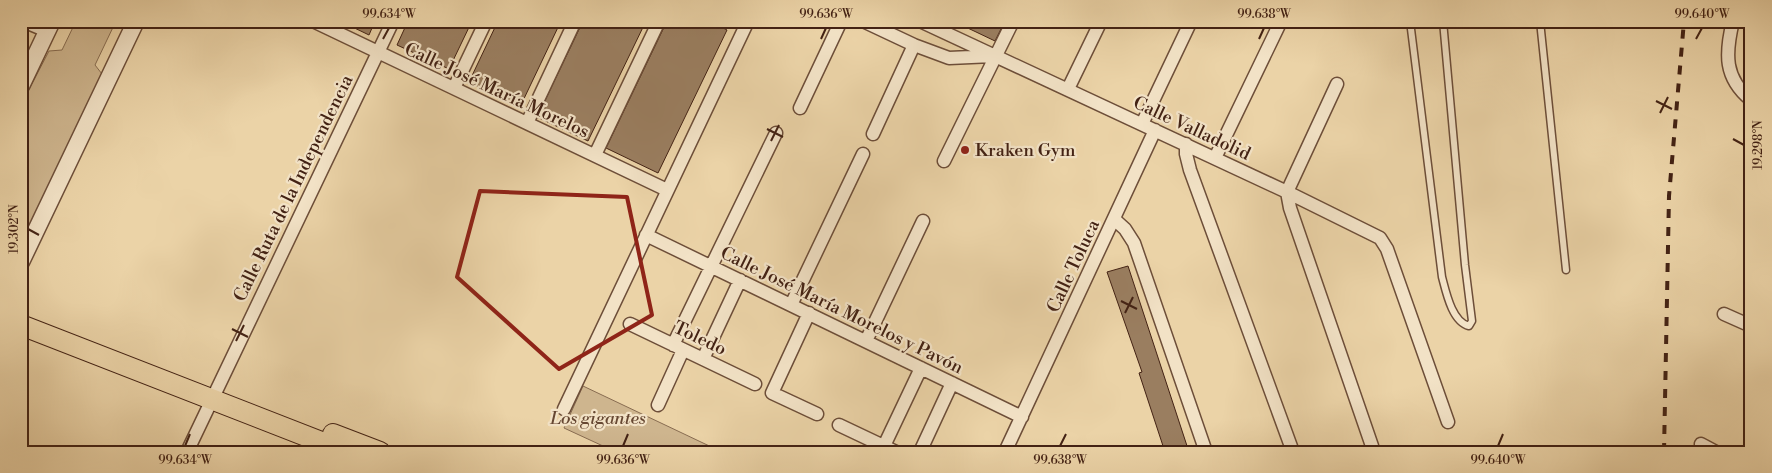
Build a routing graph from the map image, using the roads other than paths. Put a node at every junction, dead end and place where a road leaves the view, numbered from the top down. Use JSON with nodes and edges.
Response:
{"nodes":[{"id":1,"x":23,"y":21,"type":"edge"},
{"id":2,"x":136,"y":21,"type":"edge"},
{"id":3,"x":313,"y":21,"type":"edge"},
{"id":4,"x":393,"y":21,"type":"edge"},
{"id":5,"x":486,"y":21,"type":"edge"},
{"id":6,"x":575,"y":21,"type":"edge"},
{"id":7,"x":659,"y":21,"type":"edge"},
{"id":8,"x":748,"y":21,"type":"edge"},
{"id":9,"x":841,"y":21,"type":"edge"},
{"id":10,"x":863,"y":21,"type":"edge"},
{"id":11,"x":1013,"y":21,"type":"edge"},
{"id":12,"x":1101,"y":21,"type":"edge"},
{"id":13,"x":1191,"y":21,"type":"edge"},
{"id":14,"x":1281,"y":21,"type":"edge"},
{"id":15,"x":1410,"y":21,"type":"edge"},
{"id":16,"x":1443,"y":21,"type":"edge"},
{"id":17,"x":1540,"y":21,"type":"edge"},
{"id":18,"x":1733,"y":21,"type":"edge"},
{"id":19,"x":924,"y":22,"type":"edge"},
{"id":20,"x":50,"y":26,"type":"edge"},
{"id":21,"x":914,"y":45,"type":"junction"},
{"id":22,"x":378,"y":52,"type":"junction"},
{"id":23,"x":996,"y":56,"type":"junction"},
{"id":24,"x":23,"y":78,"type":"edge"},
{"id":25,"x":1337,"y":84,"type":"dead end"},
{"id":26,"x":454,"y":88,"type":"junction"},
{"id":27,"x":1068,"y":89,"type":"junction"},
{"id":28,"x":1751,"y":100,"type":"edge"},
{"id":29,"x":800,"y":108,"type":"dead end"},
{"id":30,"x":527,"y":123,"type":"junction"},
{"id":31,"x":1142,"y":124,"type":"junction"},
{"id":32,"x":1155,"y":130,"type":"junction"},
{"id":33,"x":776,"y":133,"type":"dead end"},
{"id":34,"x":873,"y":134,"type":"dead end"},
{"id":35,"x":1186,"y":144,"type":"junction"},
{"id":36,"x":863,"y":154,"type":"dead end"},
{"id":37,"x":595,"y":155,"type":"junction"},
{"id":38,"x":1215,"y":158,"type":"junction"},
{"id":39,"x":944,"y":161,"type":"dead end"},
{"id":40,"x":667,"y":190,"type":"junction"},
{"id":41,"x":1287,"y":192,"type":"junction"},
{"id":42,"x":1114,"y":219,"type":"junction"},
{"id":43,"x":923,"y":221,"type":"dead end"},
{"id":44,"x":646,"y":235,"type":"junction"},
{"id":45,"x":22,"y":260,"type":"edge"},
{"id":46,"x":711,"y":266,"type":"junction"},
{"id":47,"x":1566,"y":270,"type":"dead end"},
{"id":48,"x":740,"y":280,"type":"junction"},
{"id":49,"x":791,"y":305,"type":"junction"},
{"id":50,"x":809,"y":314,"type":"junction"},
{"id":51,"x":1724,"y":314,"type":"dead end"},
{"id":52,"x":630,"y":324,"type":"dead end"},
{"id":53,"x":21,"y":325,"type":"edge"},
{"id":54,"x":1751,"y":326,"type":"edge"},
{"id":55,"x":866,"y":341,"type":"junction"},
{"id":56,"x":678,"y":348,"type":"junction"},
{"id":57,"x":703,"y":359,"type":"junction"},
{"id":58,"x":921,"y":368,"type":"junction"},
{"id":59,"x":952,"y":383,"type":"junction"},
{"id":60,"x":755,"y":384,"type":"dead end"},
{"id":61,"x":207,"y":395,"type":"junction"},
{"id":62,"x":658,"y":405,"type":"dead end"},
{"id":63,"x":564,"y":409,"type":"dead end"},
{"id":64,"x":817,"y":414,"type":"dead end"},
{"id":65,"x":1022,"y":417,"type":"junction"},
{"id":66,"x":1448,"y":422,"type":"dead end"},
{"id":67,"x":839,"y":424,"type":"dead end"},
{"id":68,"x":1700,"y":444,"type":"dead end"},
{"id":69,"x":884,"y":446,"type":"junction"},
{"id":70,"x":1372,"y":446,"type":"dead end"},
{"id":71,"x":1751,"y":446,"type":"edge"},
{"id":72,"x":187,"y":452,"type":"edge"},
{"id":73,"x":347,"y":452,"type":"edge"},
{"id":74,"x":380,"y":452,"type":"edge"},
{"id":75,"x":896,"y":452,"type":"edge"},
{"id":76,"x":920,"y":452,"type":"edge"},
{"id":77,"x":1005,"y":452,"type":"edge"},
{"id":78,"x":1206,"y":452,"type":"edge"},
{"id":79,"x":1292,"y":452,"type":"edge"},
{"id":80,"x":1716,"y":452,"type":"edge"},
{"id":81,"x":1748,"y":452,"type":"edge"}],
"edges":[{"from":1,"to":20,"type":"street"},
{"from":2,"to":45,"type":"street"},
{"from":3,"to":22,"type":"street","name":"Calle José María Morelos"},
{"from":4,"to":22,"type":"street","name":"Calle Ruta de la Independencia"},
{"from":5,"to":26,"type":"street"},
{"from":6,"to":30,"type":"street"},
{"from":7,"to":37,"type":"street"},
{"from":8,"to":40,"type":"street"},
{"from":9,"to":29,"type":"street"},
{"from":10,"to":21,"type":"street","name":"Calle Valladolid"},
{"from":11,"to":23,"type":"street"},
{"from":12,"to":27,"type":"street"},
{"from":13,"to":31,"type":"street"},
{"from":14,"to":38,"type":"street"},
{"from":15,"to":16,"type":"lane"},
{"from":17,"to":47,"type":"lane"},
{"from":18,"to":28,"type":"street"},
{"from":19,"to":23,"type":"street","name":"Calle Valladolid"},
{"from":20,"to":24,"type":"street"},
{"from":21,"to":23,"type":"street","name":"Calle Valladolid"},
{"from":21,"to":34,"type":"street"},
{"from":22,"to":26,"type":"street","name":"Calle José María Morelos"},
{"from":22,"to":61,"type":"street","name":"Calle Ruta de la Independencia"},
{"from":23,"to":27,"type":"street","name":"Calle Valladolid"},
{"from":23,"to":39,"type":"street"},
{"from":25,"to":41,"type":"street"},
{"from":26,"to":30,"type":"street","name":"Calle José María Morelos"},
{"from":27,"to":31,"type":"street","name":"Calle Valladolid"},
{"from":30,"to":37,"type":"street","name":"Calle José María Morelos"},
{"from":31,"to":32,"type":"street","name":"Calle Valladolid"},
{"from":32,"to":35,"type":"street","name":"Calle Valladolid"},
{"from":32,"to":42,"type":"street","name":"Calle Toluca"},
{"from":33,"to":46,"type":"street"},
{"from":35,"to":38,"type":"street","name":"Calle Valladolid"},
{"from":35,"to":79,"type":"street"},
{"from":36,"to":49,"type":"street"},
{"from":37,"to":40,"type":"street","name":"Calle José María Morelos"},
{"from":38,"to":41,"type":"street","name":"Calle Valladolid"},
{"from":40,"to":44,"type":"street"},
{"from":41,"to":66,"type":"street","name":"Calle Valladolid"},
{"from":41,"to":70,"type":"street"},
{"from":42,"to":65,"type":"street","name":"Calle Toluca"},
{"from":42,"to":78,"type":"street"},
{"from":43,"to":55,"type":"street"},
{"from":44,"to":46,"type":"street","name":"Calle José María Morelos y Pavón"},
{"from":44,"to":63,"type":"street"},
{"from":46,"to":48,"type":"street","name":"Calle José María Morelos y Pavón"},
{"from":46,"to":56,"type":"street"},
{"from":48,"to":49,"type":"street","name":"Calle José María Morelos y Pavón"},
{"from":48,"to":57,"type":"street"},
{"from":49,"to":50,"type":"street","name":"Calle José María Morelos y Pavón"},
{"from":50,"to":55,"type":"street","name":"Calle José María Morelos y Pavón"},
{"from":50,"to":64,"type":"street"},
{"from":51,"to":54,"type":"street"},
{"from":52,"to":56,"type":"street","name":"Toledo"},
{"from":53,"to":61,"type":"main road"},
{"from":55,"to":58,"type":"street","name":"Calle José María Morelos y Pavón"},
{"from":56,"to":57,"type":"street","name":"Toledo"},
{"from":56,"to":62,"type":"street"},
{"from":57,"to":60,"type":"street","name":"Toledo"},
{"from":58,"to":59,"type":"street","name":"Calle José María Morelos y Pavón"},
{"from":58,"to":69,"type":"street"},
{"from":59,"to":65,"type":"street","name":"Calle José María Morelos y Pavón"},
{"from":59,"to":76,"type":"street"},
{"from":61,"to":72,"type":"street","name":"Calle Ruta de la Independencia"},
{"from":61,"to":73,"type":"main road"},
{"from":61,"to":74,"type":"main road"},
{"from":65,"to":77,"type":"street","name":"Calle Toluca"},
{"from":67,"to":69,"type":"street"},
{"from":68,"to":80,"type":"street"},
{"from":69,"to":75,"type":"street"},
{"from":71,"to":81,"type":"street"}]}
